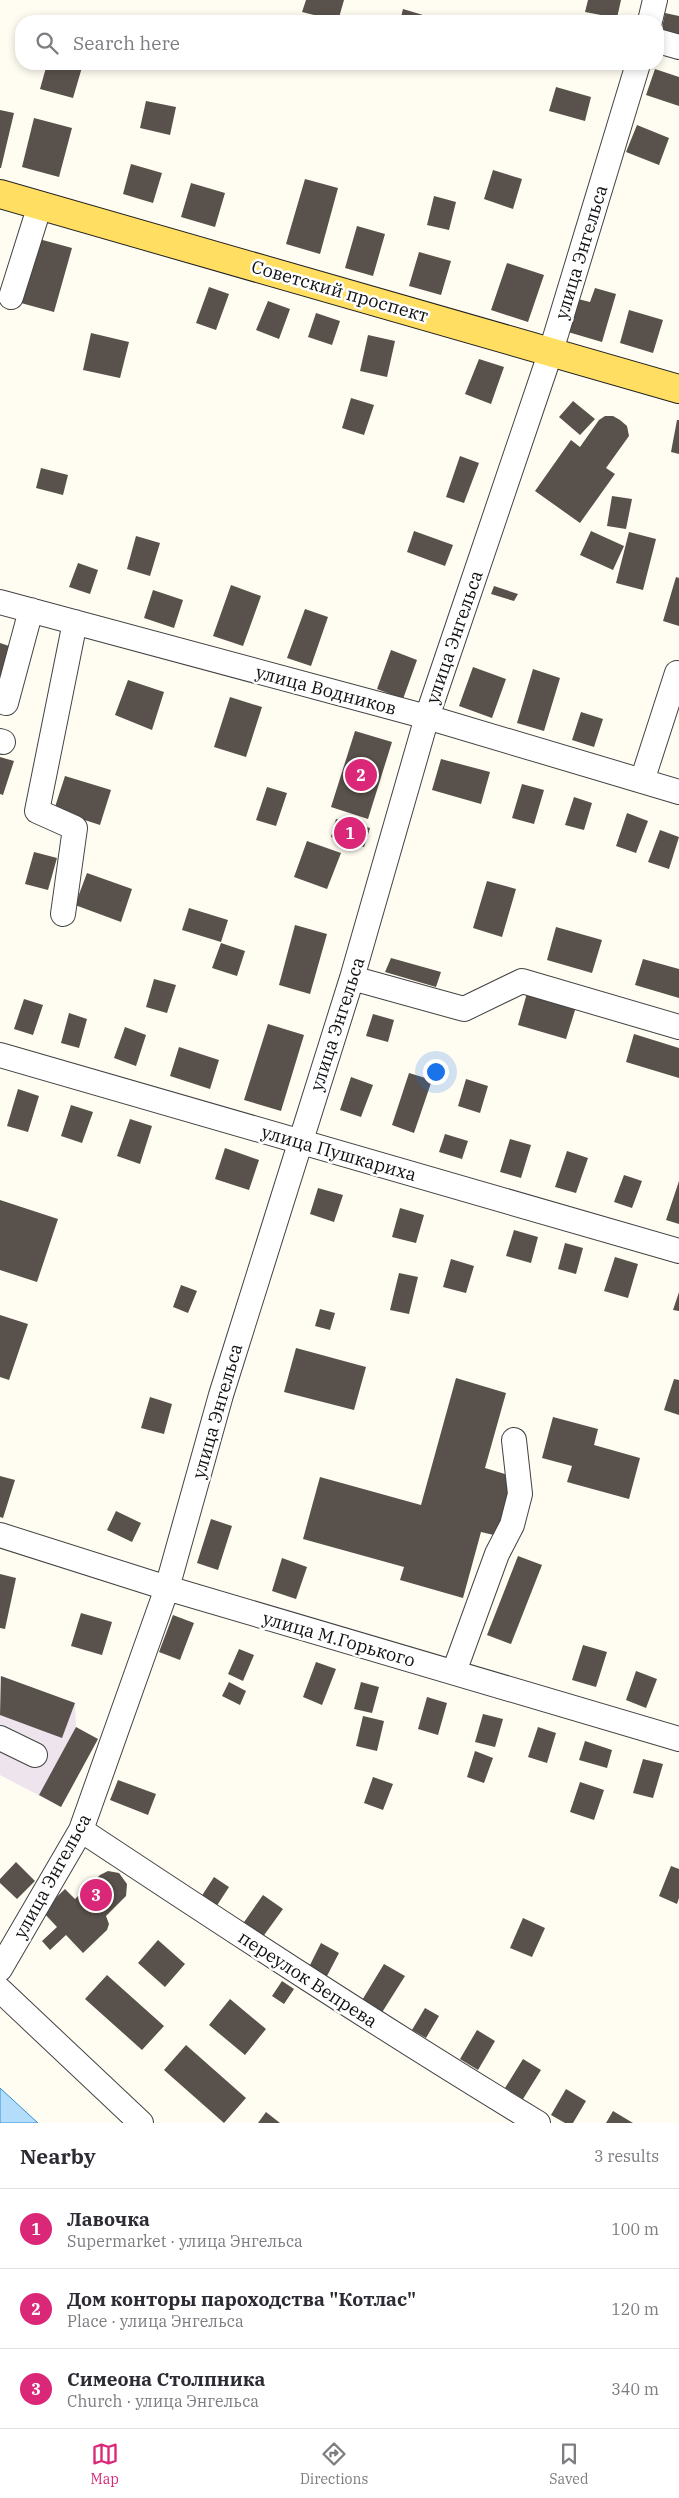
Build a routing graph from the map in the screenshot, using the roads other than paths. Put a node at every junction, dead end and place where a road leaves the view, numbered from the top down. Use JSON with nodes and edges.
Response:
{"nodes":[{"id":1,"x":654,"y":0,"type":"edge"},
{"id":2,"x":651,"y":15,"type":"edge"},
{"id":3,"x":664,"y":43,"type":"edge"},
{"id":4,"x":679,"y":47,"type":"edge"},
{"id":5,"x":636,"y":70,"type":"edge"},
{"id":6,"x":0,"y":194,"type":"edge"},
{"id":7,"x":40,"y":205,"type":"junction"},
{"id":8,"x":11,"y":297,"type":"dead end"},
{"id":9,"x":551,"y":351,"type":"junction"},
{"id":10,"x":679,"y":389,"type":"edge"},
{"id":11,"x":0,"y":602,"type":"edge"},
{"id":12,"x":31,"y":610,"type":"junction"},
{"id":13,"x":75,"y":622,"type":"junction"},
{"id":14,"x":679,"y":674,"type":"edge"},
{"id":15,"x":0,"y":701,"type":"edge"},
{"id":16,"x":427,"y":717,"type":"junction"},
{"id":17,"x":642,"y":781,"type":"junction"},
{"id":18,"x":679,"y":792,"type":"edge"},
{"id":19,"x":63,"y":914,"type":"dead end"},
{"id":20,"x":352,"y":978,"type":"junction"},
{"id":21,"x":679,"y":1027,"type":"edge"},
{"id":22,"x":0,"y":1054,"type":"edge"},
{"id":23,"x":299,"y":1142,"type":"junction"},
{"id":24,"x":679,"y":1251,"type":"edge"},
{"id":25,"x":514,"y":1440,"type":"dead end"},
{"id":26,"x":0,"y":1535,"type":"edge"},
{"id":27,"x":167,"y":1588,"type":"junction"},
{"id":28,"x":454,"y":1672,"type":"junction"},
{"id":29,"x":0,"y":1738,"type":"edge"},
{"id":30,"x":679,"y":1739,"type":"edge"},
{"id":31,"x":35,"y":1755,"type":"dead end"},
{"id":32,"x":81,"y":1830,"type":"junction"},
{"id":33,"x":0,"y":1969,"type":"edge"},
{"id":34,"x":0,"y":1990,"type":"edge"},
{"id":35,"x":141,"y":2123,"type":"edge"},
{"id":36,"x":538,"y":2123,"type":"edge"}],
"edges":[{"from":1,"to":2,"type":"street"},
{"from":3,"to":4,"type":"street"},
{"from":5,"to":9,"type":"street","name":"улица Энгельса"},
{"from":6,"to":7,"type":"main road","name":"Советский проспект"},
{"from":7,"to":8,"type":"street"},
{"from":7,"to":9,"type":"main road","name":"Советский проспект"},
{"from":9,"to":10,"type":"main road","name":"Советский проспект"},
{"from":9,"to":16,"type":"street","name":"улица Энгельса"},
{"from":11,"to":12,"type":"street","name":"улица Водников"},
{"from":12,"to":13,"type":"street","name":"улица Водников"},
{"from":12,"to":15,"type":"street"},
{"from":13,"to":16,"type":"street","name":"улица Водников"},
{"from":13,"to":19,"type":"street"},
{"from":14,"to":17,"type":"street"},
{"from":16,"to":17,"type":"street","name":"улица Водников"},
{"from":16,"to":20,"type":"street","name":"улица Энгельса"},
{"from":17,"to":18,"type":"street","name":"улица Водников"},
{"from":20,"to":21,"type":"street"},
{"from":20,"to":23,"type":"street","name":"улица Энгельса"},
{"from":22,"to":23,"type":"street","name":"улица Пушкариха"},
{"from":23,"to":24,"type":"street","name":"улица Пушкариха"},
{"from":23,"to":27,"type":"street","name":"улица Энгельса"},
{"from":25,"to":28,"type":"street"},
{"from":26,"to":27,"type":"street","name":"улица М.Горького"},
{"from":27,"to":28,"type":"street","name":"улица М.Горького"},
{"from":27,"to":32,"type":"street","name":"улица Энгельса"},
{"from":28,"to":30,"type":"street","name":"улица М.Горького"},
{"from":29,"to":31,"type":"street"},
{"from":32,"to":33,"type":"street","name":"улица Энгельса"},
{"from":32,"to":36,"type":"street","name":"переулок Вепрева"},
{"from":34,"to":35,"type":"street"}]}
